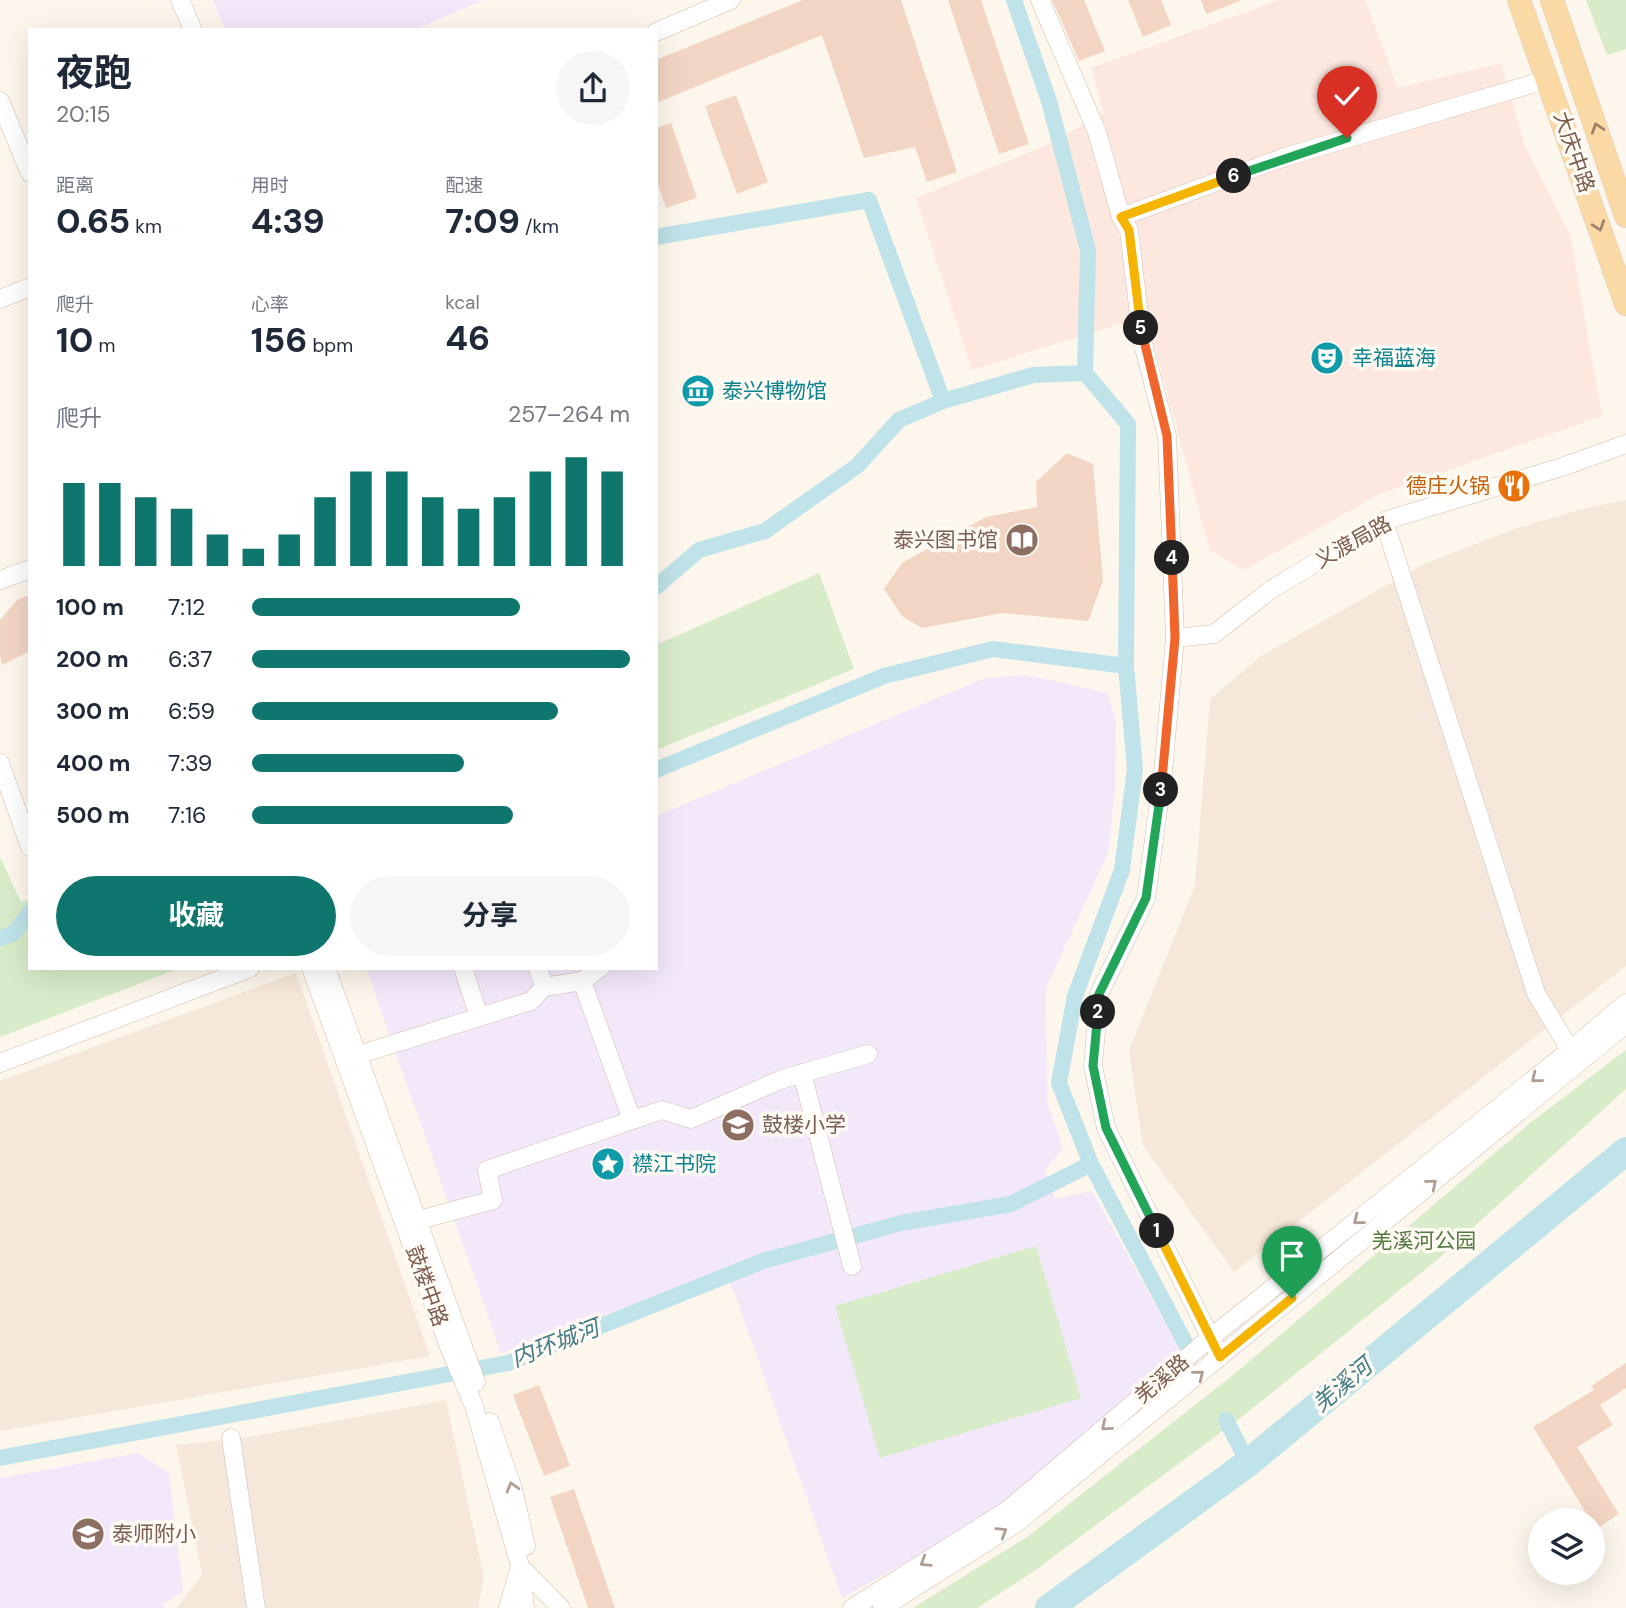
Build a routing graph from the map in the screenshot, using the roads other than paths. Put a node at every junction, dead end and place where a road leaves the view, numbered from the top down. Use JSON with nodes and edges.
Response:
{"nodes":[{"id":1,"x":180,"y":0,"type":"edge"},
{"id":2,"x":731,"y":0,"type":"edge"},
{"id":3,"x":1040,"y":0,"type":"edge"},
{"id":4,"x":1519,"y":0,"type":"edge"},
{"id":5,"x":1552,"y":0,"type":"edge"},
{"id":6,"x":191,"y":28,"type":"edge"},
{"id":7,"x":658,"y":31,"type":"edge"},
{"id":8,"x":1549,"y":79,"type":"junction"},
{"id":9,"x":0,"y":101,"type":"edge"},
{"id":10,"x":28,"y":168,"type":"edge"},
{"id":11,"x":1626,"y":216,"type":"edge"},
{"id":12,"x":1121,"y":217,"type":"junction"},
{"id":13,"x":28,"y":288,"type":"edge"},
{"id":14,"x":0,"y":299,"type":"edge"},
{"id":15,"x":1626,"y":304,"type":"edge"},
{"id":16,"x":1626,"y":444,"type":"edge"},
{"id":17,"x":1384,"y":520,"type":"junction"},
{"id":18,"x":28,"y":570,"type":"edge"},
{"id":19,"x":0,"y":580,"type":"edge"},
{"id":20,"x":1175,"y":638,"type":"junction"},
{"id":21,"x":0,"y":763,"type":"edge"},
{"id":22,"x":28,"y":840,"type":"edge"},
{"id":23,"x":245,"y":970,"type":"edge"},
{"id":24,"x":312,"y":970,"type":"edge"},
{"id":25,"x":327,"y":970,"type":"edge"},
{"id":26,"x":464,"y":970,"type":"edge"},
{"id":27,"x":539,"y":970,"type":"edge"},
{"id":28,"x":597,"y":970,"type":"edge"},
{"id":29,"x":582,"y":981,"type":"junction"},
{"id":30,"x":544,"y":988,"type":"junction"},
{"id":31,"x":1626,"y":1003,"type":"edge"},
{"id":32,"x":479,"y":1017,"type":"junction"},
{"id":33,"x":1626,"y":1024,"type":"edge"},
{"id":34,"x":868,"y":1054,"type":"dead end"},
{"id":35,"x":351,"y":1058,"type":"junction"},
{"id":36,"x":1574,"y":1058,"type":"junction"},
{"id":37,"x":0,"y":1063,"type":"edge"},
{"id":38,"x":802,"y":1073,"type":"junction"},
{"id":39,"x":632,"y":1120,"type":"junction"},
{"id":40,"x":410,"y":1223,"type":"junction"},
{"id":41,"x":852,"y":1266,"type":"dead end"},
{"id":42,"x":1210,"y":1338,"type":"junction"},
{"id":43,"x":1220,"y":1357,"type":"junction"},
{"id":44,"x":231,"y":1438,"type":"dead end"},
{"id":45,"x":526,"y":1572,"type":"junction"},
{"id":46,"x":256,"y":1608,"type":"edge"},
{"id":47,"x":508,"y":1608,"type":"edge"},
{"id":48,"x":525,"y":1608,"type":"edge"},
{"id":49,"x":537,"y":1608,"type":"edge"},
{"id":50,"x":561,"y":1608,"type":"edge"},
{"id":51,"x":852,"y":1608,"type":"edge"},
{"id":52,"x":882,"y":1608,"type":"edge"}],
"edges":[{"from":1,"to":6,"type":"street"},
{"from":2,"to":7,"type":"street"},
{"from":3,"to":12,"type":"street"},
{"from":4,"to":8,"type":"main road","name":"大庆中路"},
{"from":11,"to":5,"type":"main road","name":"大庆中路","one_way":true},
{"from":8,"to":12,"type":"street"},
{"from":8,"to":15,"type":"main road","name":"大庆中路","one_way":true},
{"from":9,"to":10,"type":"street"},
{"from":12,"to":20,"type":"street"},
{"from":13,"to":14,"type":"street"},
{"from":16,"to":17,"type":"street","name":"义渡局路"},
{"from":17,"to":20,"type":"street","name":"义渡局路"},
{"from":17,"to":36,"type":"street"},
{"from":18,"to":19,"type":"street"},
{"from":20,"to":42,"type":"street"},
{"from":21,"to":22,"type":"street"},
{"from":23,"to":37,"type":"street"},
{"from":24,"to":35,"type":"street","name":"鼓楼中路"},
{"from":25,"to":35,"type":"street"},
{"from":26,"to":32,"type":"street"},
{"from":27,"to":30,"type":"street"},
{"from":28,"to":29,"type":"street"},
{"from":29,"to":30,"type":"street"},
{"from":29,"to":39,"type":"street"},
{"from":30,"to":32,"type":"street"},
{"from":31,"to":36,"type":"street","name":"羌溪路"},
{"from":32,"to":35,"type":"street"},
{"from":33,"to":36,"type":"street","name":"羌溪路"},
{"from":34,"to":38,"type":"street"},
{"from":35,"to":40,"type":"street","name":"鼓楼中路"},
{"from":36,"to":42,"type":"street","name":"羌溪路","one_way":true},
{"from":43,"to":36,"type":"street","name":"羌溪路","one_way":true},
{"from":38,"to":39,"type":"street"},
{"from":38,"to":41,"type":"street"},
{"from":39,"to":40,"type":"street"},
{"from":40,"to":45,"type":"street","name":"鼓楼中路"},
{"from":42,"to":43,"type":"street"},
{"from":42,"to":51,"type":"street","name":"羌溪路","one_way":true},
{"from":52,"to":43,"type":"street","name":"羌溪路","one_way":true},
{"from":44,"to":46,"type":"street"},
{"from":45,"to":47,"type":"street"},
{"from":45,"to":48,"type":"street"},
{"from":45,"to":49,"type":"street"},
{"from":45,"to":50,"type":"street"}]}
